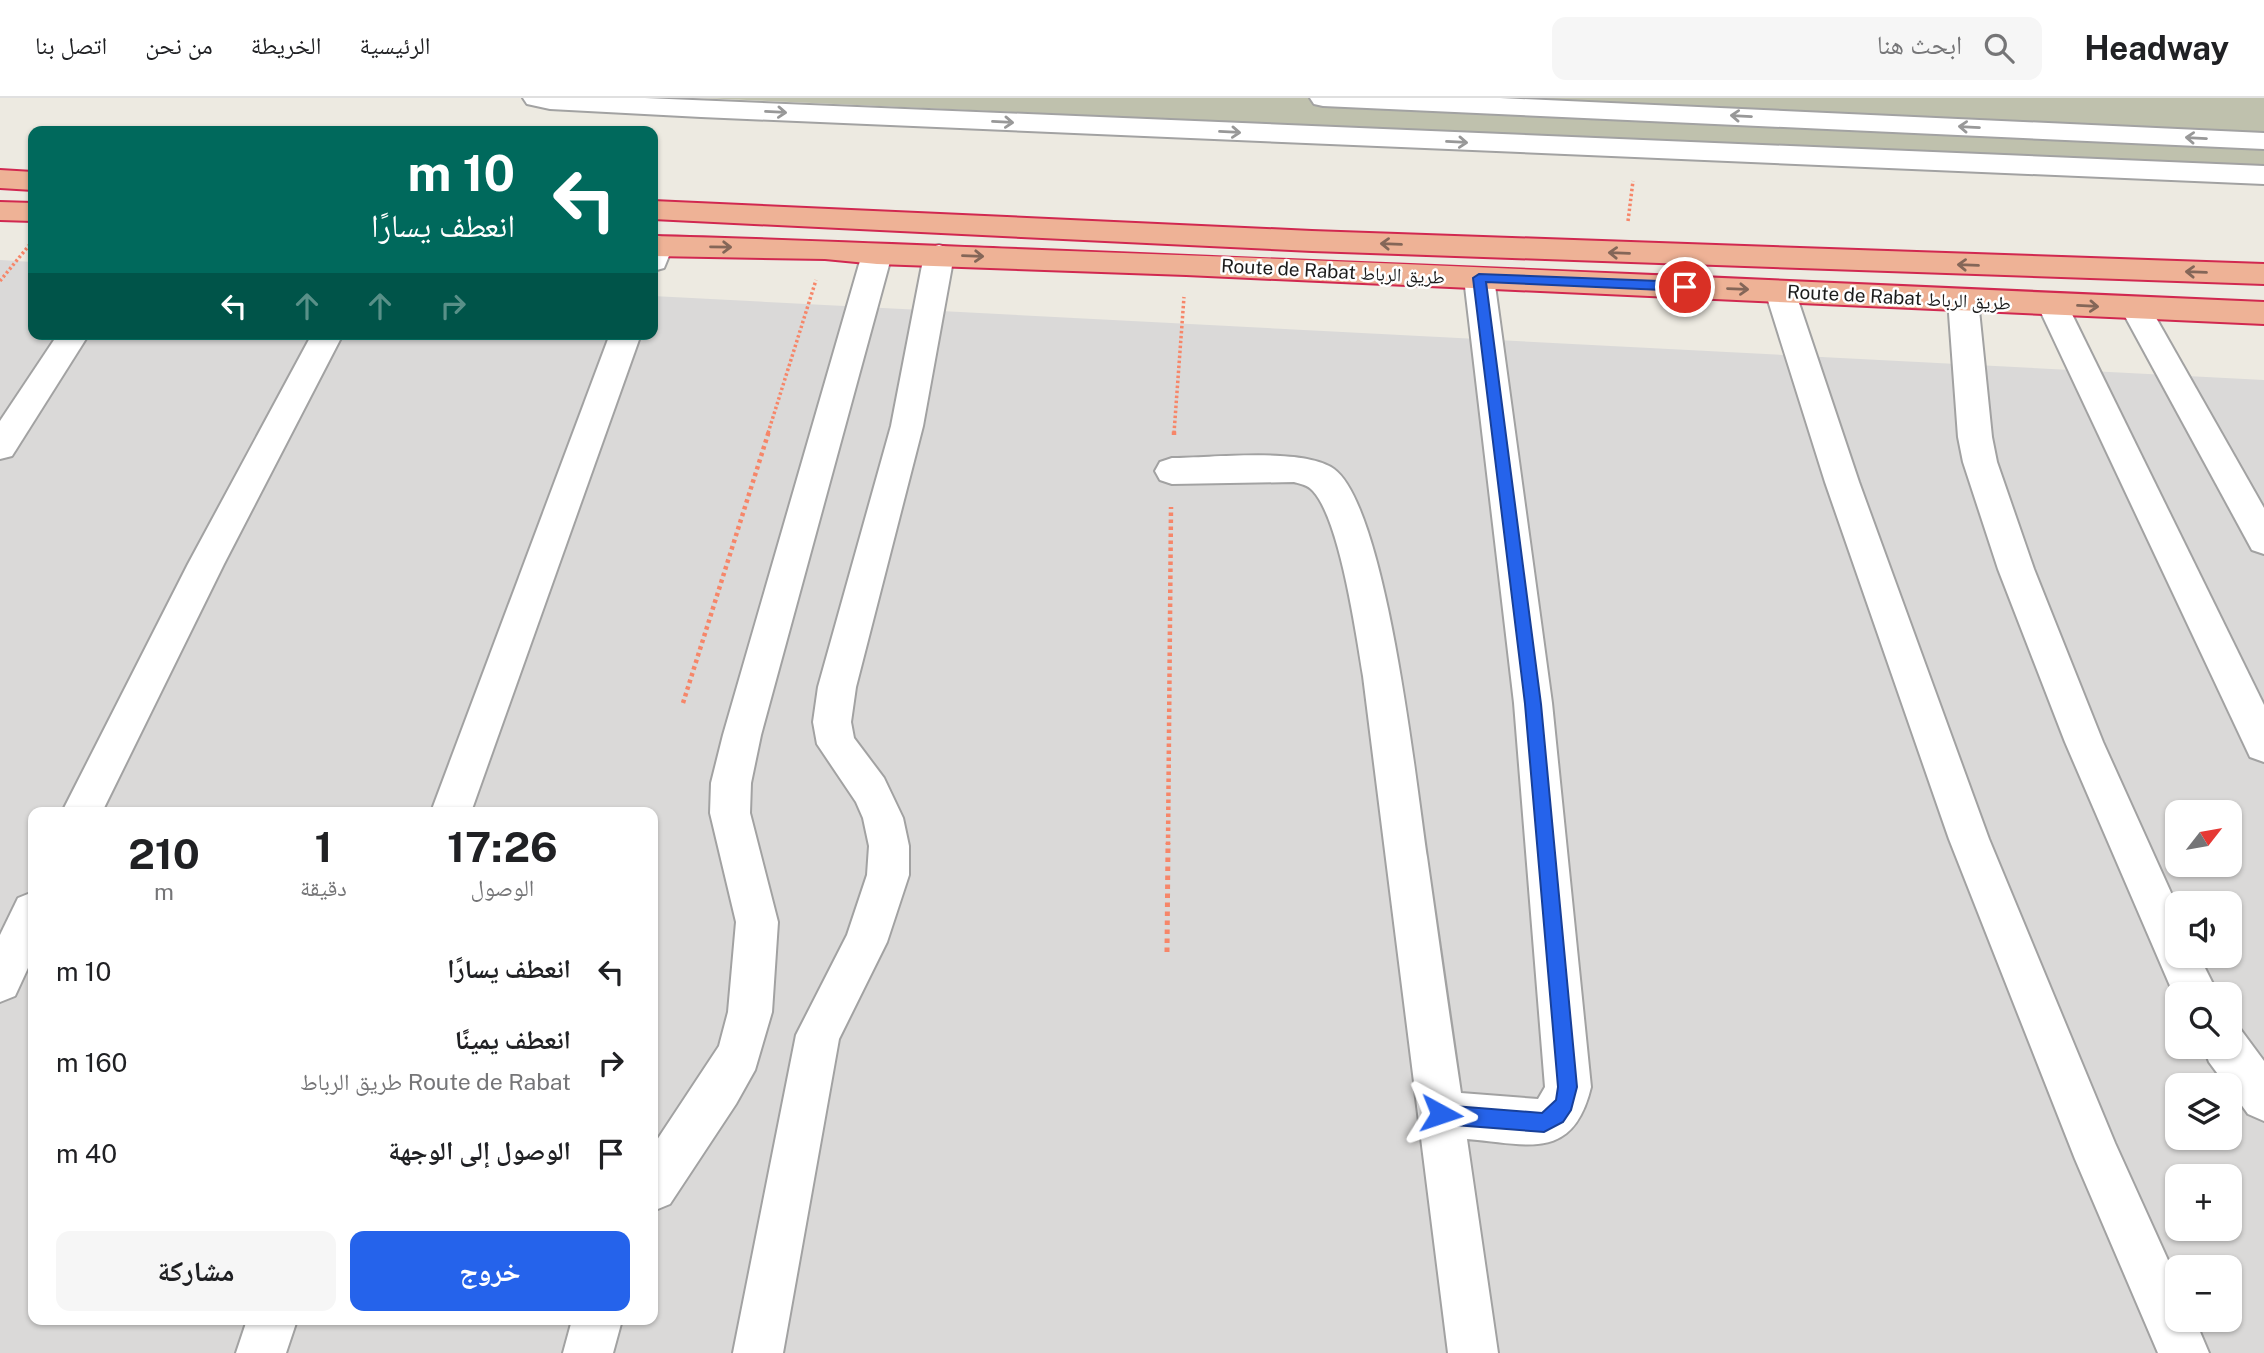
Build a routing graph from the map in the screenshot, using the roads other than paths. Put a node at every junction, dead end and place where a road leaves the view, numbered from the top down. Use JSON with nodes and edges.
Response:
{"nodes":[{"id":1,"x":537,"y":98,"type":"edge"},
{"id":2,"x":1322,"y":98,"type":"edge"},
{"id":3,"x":2264,"y":141,"type":"edge"},
{"id":4,"x":2264,"y":175,"type":"edge"},
{"id":5,"x":0,"y":179,"type":"edge"},
{"id":6,"x":28,"y":181,"type":"edge"},
{"id":7,"x":658,"y":210,"type":"edge"},
{"id":8,"x":0,"y":211,"type":"edge"},
{"id":9,"x":28,"y":212,"type":"edge"},
{"id":10,"x":658,"y":251,"type":"edge"},
{"id":11,"x":877,"y":254,"type":"junction"},
{"id":12,"x":939,"y":255,"type":"junction"},
{"id":13,"x":2264,"y":274,"type":"edge"},
{"id":14,"x":1479,"y":278,"type":"junction"},
{"id":15,"x":1780,"y":291,"type":"junction"},
{"id":16,"x":1963,"y":300,"type":"junction"},
{"id":17,"x":2052,"y":304,"type":"junction"},
{"id":18,"x":2136,"y":309,"type":"junction"},
{"id":19,"x":2264,"y":313,"type":"edge"},
{"id":20,"x":70,"y":340,"type":"edge"},
{"id":21,"x":325,"y":340,"type":"edge"},
{"id":22,"x":624,"y":340,"type":"edge"},
{"id":23,"x":0,"y":447,"type":"edge"},
{"id":24,"x":1172,"y":471,"type":"road end"},
{"id":25,"x":2264,"y":540,"type":"edge"},
{"id":26,"x":2264,"y":745,"type":"edge"},
{"id":27,"x":84,"y":807,"type":"edge"},
{"id":28,"x":454,"y":807,"type":"edge"},
{"id":29,"x":28,"y":922,"type":"edge"},
{"id":30,"x":2165,"y":927,"type":"edge"},
{"id":31,"x":0,"y":981,"type":"edge"},
{"id":32,"x":2235,"y":1059,"type":"edge"},
{"id":33,"x":2264,"y":1098,"type":"edge"},
{"id":34,"x":1441,"y":1114,"type":"junction"},
{"id":35,"x":658,"y":1180,"type":"edge"},
{"id":36,"x":270,"y":1325,"type":"edge"},
{"id":37,"x":596,"y":1325,"type":"edge"},
{"id":38,"x":261,"y":1353,"type":"edge"},
{"id":39,"x":588,"y":1353,"type":"edge"},
{"id":40,"x":758,"y":1353,"type":"edge"},
{"id":41,"x":1473,"y":1353,"type":"edge"},
{"id":42,"x":2183,"y":1353,"type":"edge"}],
"edges":[{"from":1,"to":4,"type":"street","one_way":true},
{"from":3,"to":2,"type":"street","one_way":true},
{"from":5,"to":6,"type":"highway"},
{"from":13,"to":7,"type":"highway","name":"Route de Rabat طريق الرباط","one_way":true},
{"from":8,"to":9,"type":"highway"},
{"from":10,"to":11,"type":"highway","name":"Route de Rabat طريق الرباط","one_way":true},
{"from":11,"to":12,"type":"highway","name":"Route de Rabat طريق الرباط"},
{"from":11,"to":35,"type":"street"},
{"from":12,"to":14,"type":"highway","name":"Route de Rabat طريق الرباط","one_way":true},
{"from":12,"to":40,"type":"street"},
{"from":14,"to":15,"type":"highway","name":"Route de Rabat طريق الرباط","one_way":true},
{"from":14,"to":34,"type":"street"},
{"from":15,"to":16,"type":"highway","name":"Route de Rabat طريق الرباط"},
{"from":15,"to":42,"type":"street"},
{"from":16,"to":17,"type":"highway","name":"Route de Rabat طريق الرباط"},
{"from":16,"to":30,"type":"street"},
{"from":17,"to":18,"type":"highway","name":"Route de Rabat طريق الرباط","one_way":true},
{"from":17,"to":26,"type":"street"},
{"from":18,"to":19,"type":"highway","name":"Route de Rabat طريق الرباط"},
{"from":18,"to":25,"type":"street"},
{"from":20,"to":23,"type":"street"},
{"from":21,"to":27,"type":"street"},
{"from":22,"to":28,"type":"street"},
{"from":24,"to":34,"type":"street"},
{"from":29,"to":31,"type":"street"},
{"from":32,"to":33,"type":"street"},
{"from":34,"to":41,"type":"street"},
{"from":36,"to":38,"type":"street"},
{"from":37,"to":39,"type":"street"}]}
